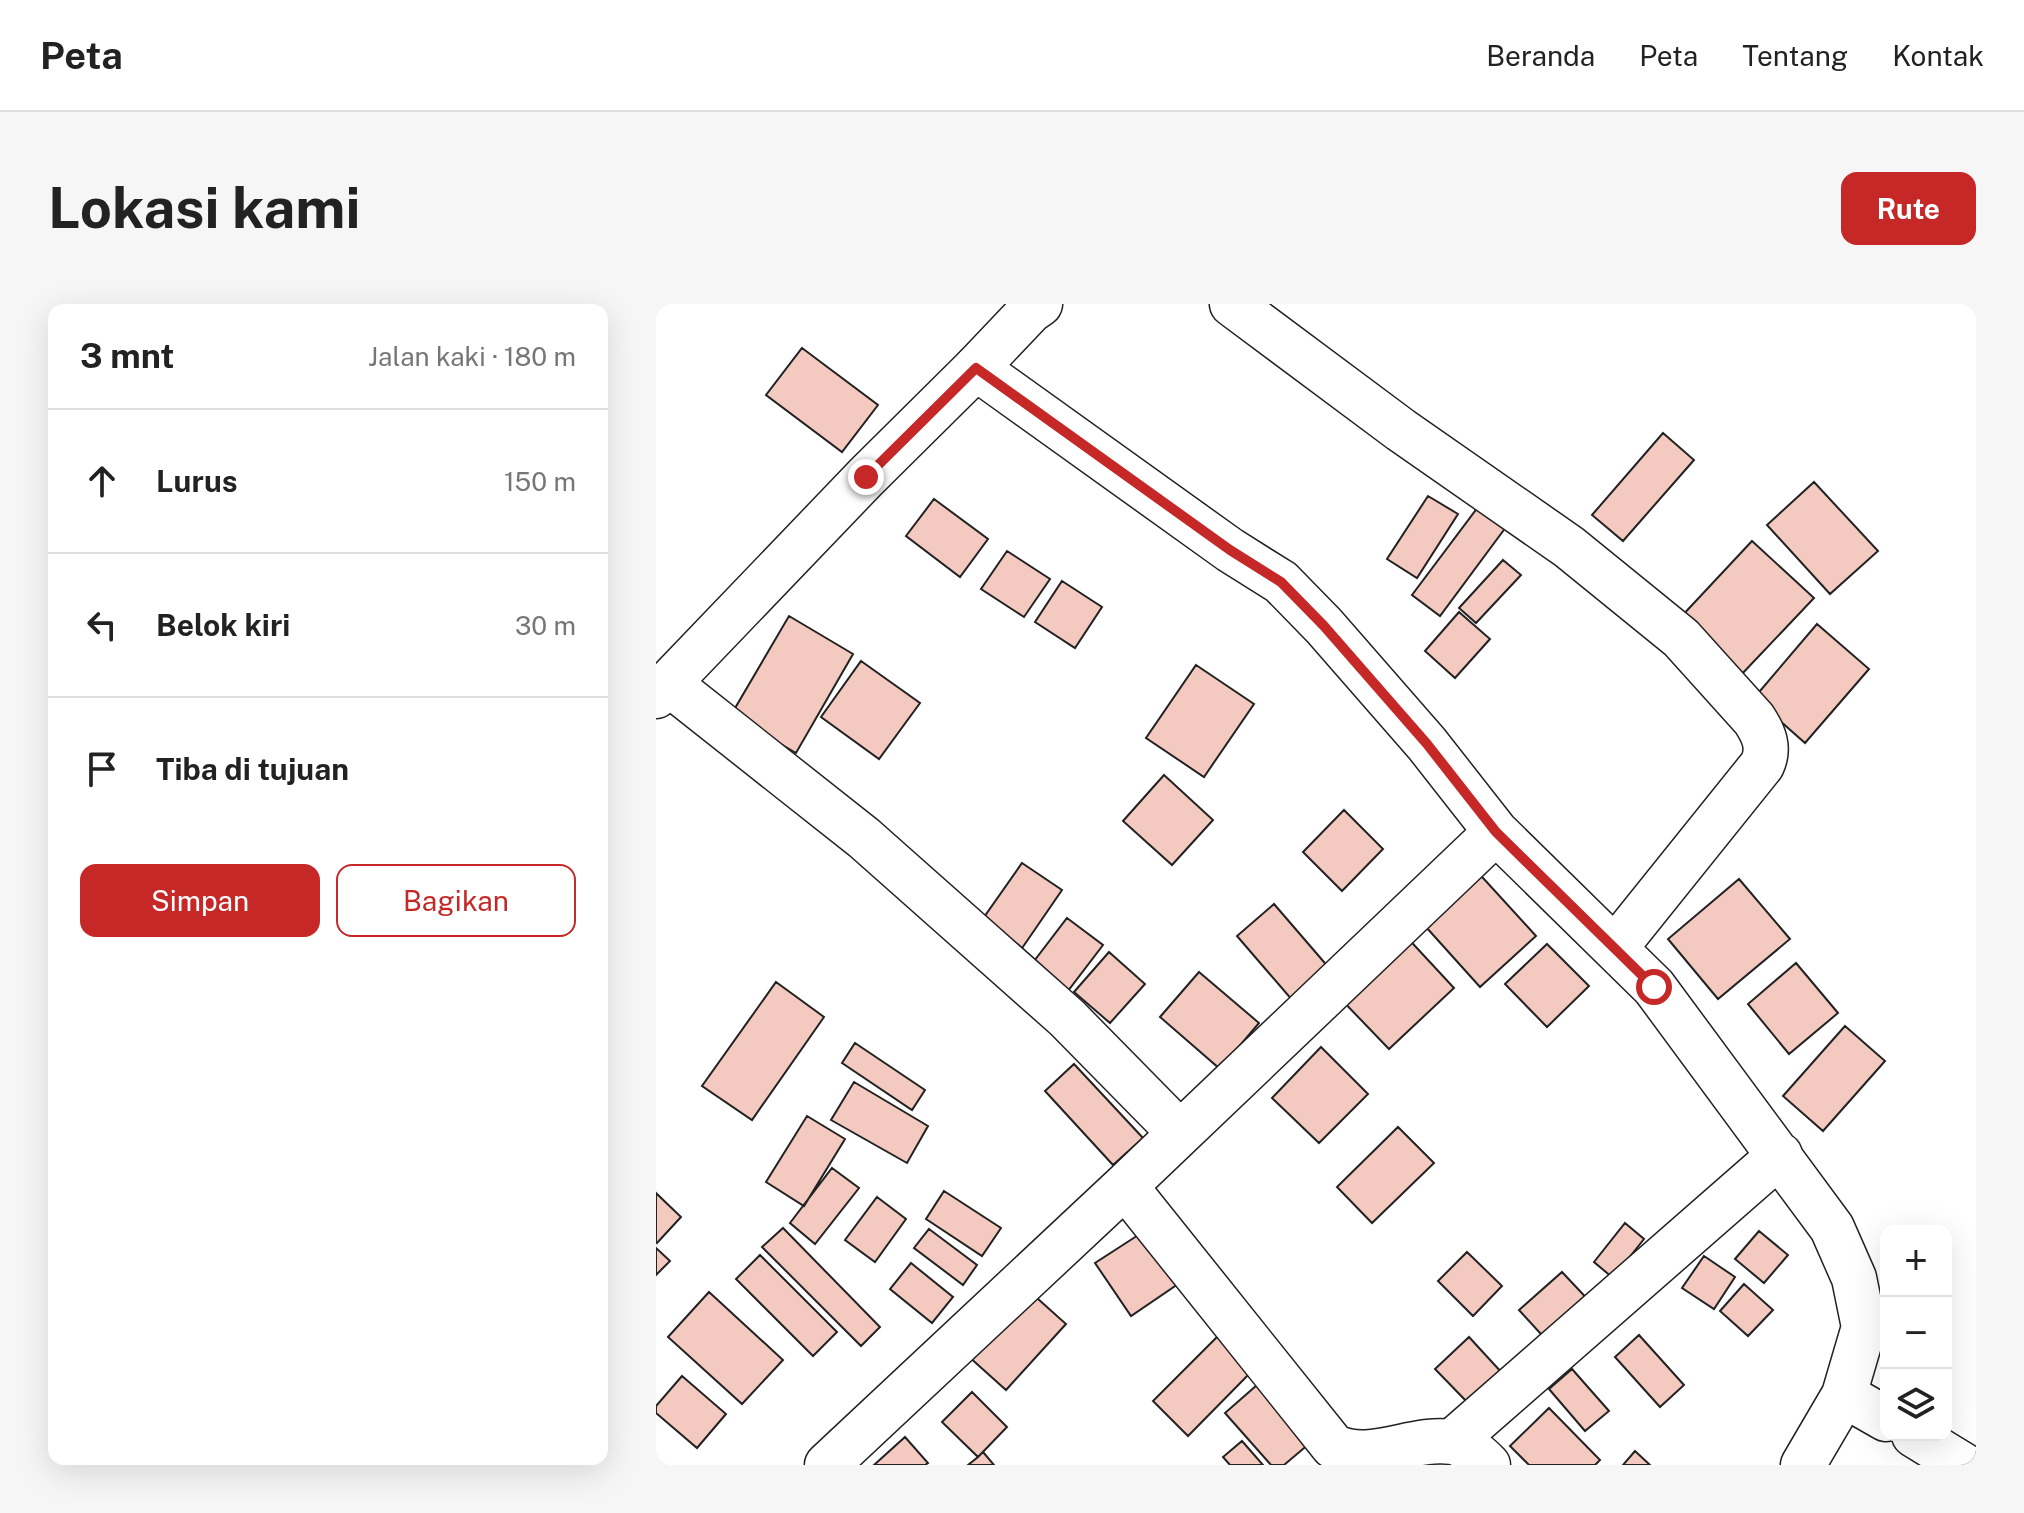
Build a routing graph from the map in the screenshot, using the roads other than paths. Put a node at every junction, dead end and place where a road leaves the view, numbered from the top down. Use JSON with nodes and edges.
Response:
{"nodes":[{"id":1,"x":1040,"y":304,"type":"edge"},
{"id":2,"x":1232,"y":304,"type":"edge"},
{"id":3,"x":976,"y":368,"type":"junction"},
{"id":4,"x":662,"y":690,"type":"edge"},
{"id":5,"x":1496,"y":832,"type":"junction"},
{"id":6,"x":1615,"y":948,"type":"junction"},
{"id":7,"x":1180,"y":1133,"type":"junction"},
{"id":8,"x":1780,"y":1155,"type":"junction"},
{"id":9,"x":1125,"y":1186,"type":"junction"},
{"id":10,"x":1844,"y":1395,"type":"junction"},
{"id":11,"x":1880,"y":1416,"type":"edge"},
{"id":12,"x":1924,"y":1441,"type":"edge"},
{"id":13,"x":1452,"y":1442,"type":"junction"},
{"id":14,"x":827,"y":1465,"type":"edge"},
{"id":15,"x":1488,"y":1465,"type":"edge"},
{"id":16,"x":1803,"y":1465,"type":"edge"},
{"id":17,"x":1963,"y":1465,"type":"edge"}],
"edges":[{"from":1,"to":3,"type":"street"},
{"from":2,"to":6,"type":"street"},
{"from":3,"to":4,"type":"street"},
{"from":3,"to":5,"type":"street"},
{"from":4,"to":7,"type":"street"},
{"from":5,"to":6,"type":"street"},
{"from":5,"to":7,"type":"street"},
{"from":6,"to":8,"type":"street"},
{"from":7,"to":9,"type":"street"},
{"from":8,"to":10,"type":"street"},
{"from":8,"to":13,"type":"street"},
{"from":9,"to":13,"type":"street"},
{"from":9,"to":14,"type":"street"},
{"from":10,"to":11,"type":"street"},
{"from":10,"to":16,"type":"street"},
{"from":12,"to":17,"type":"street"},
{"from":13,"to":15,"type":"street"}]}
